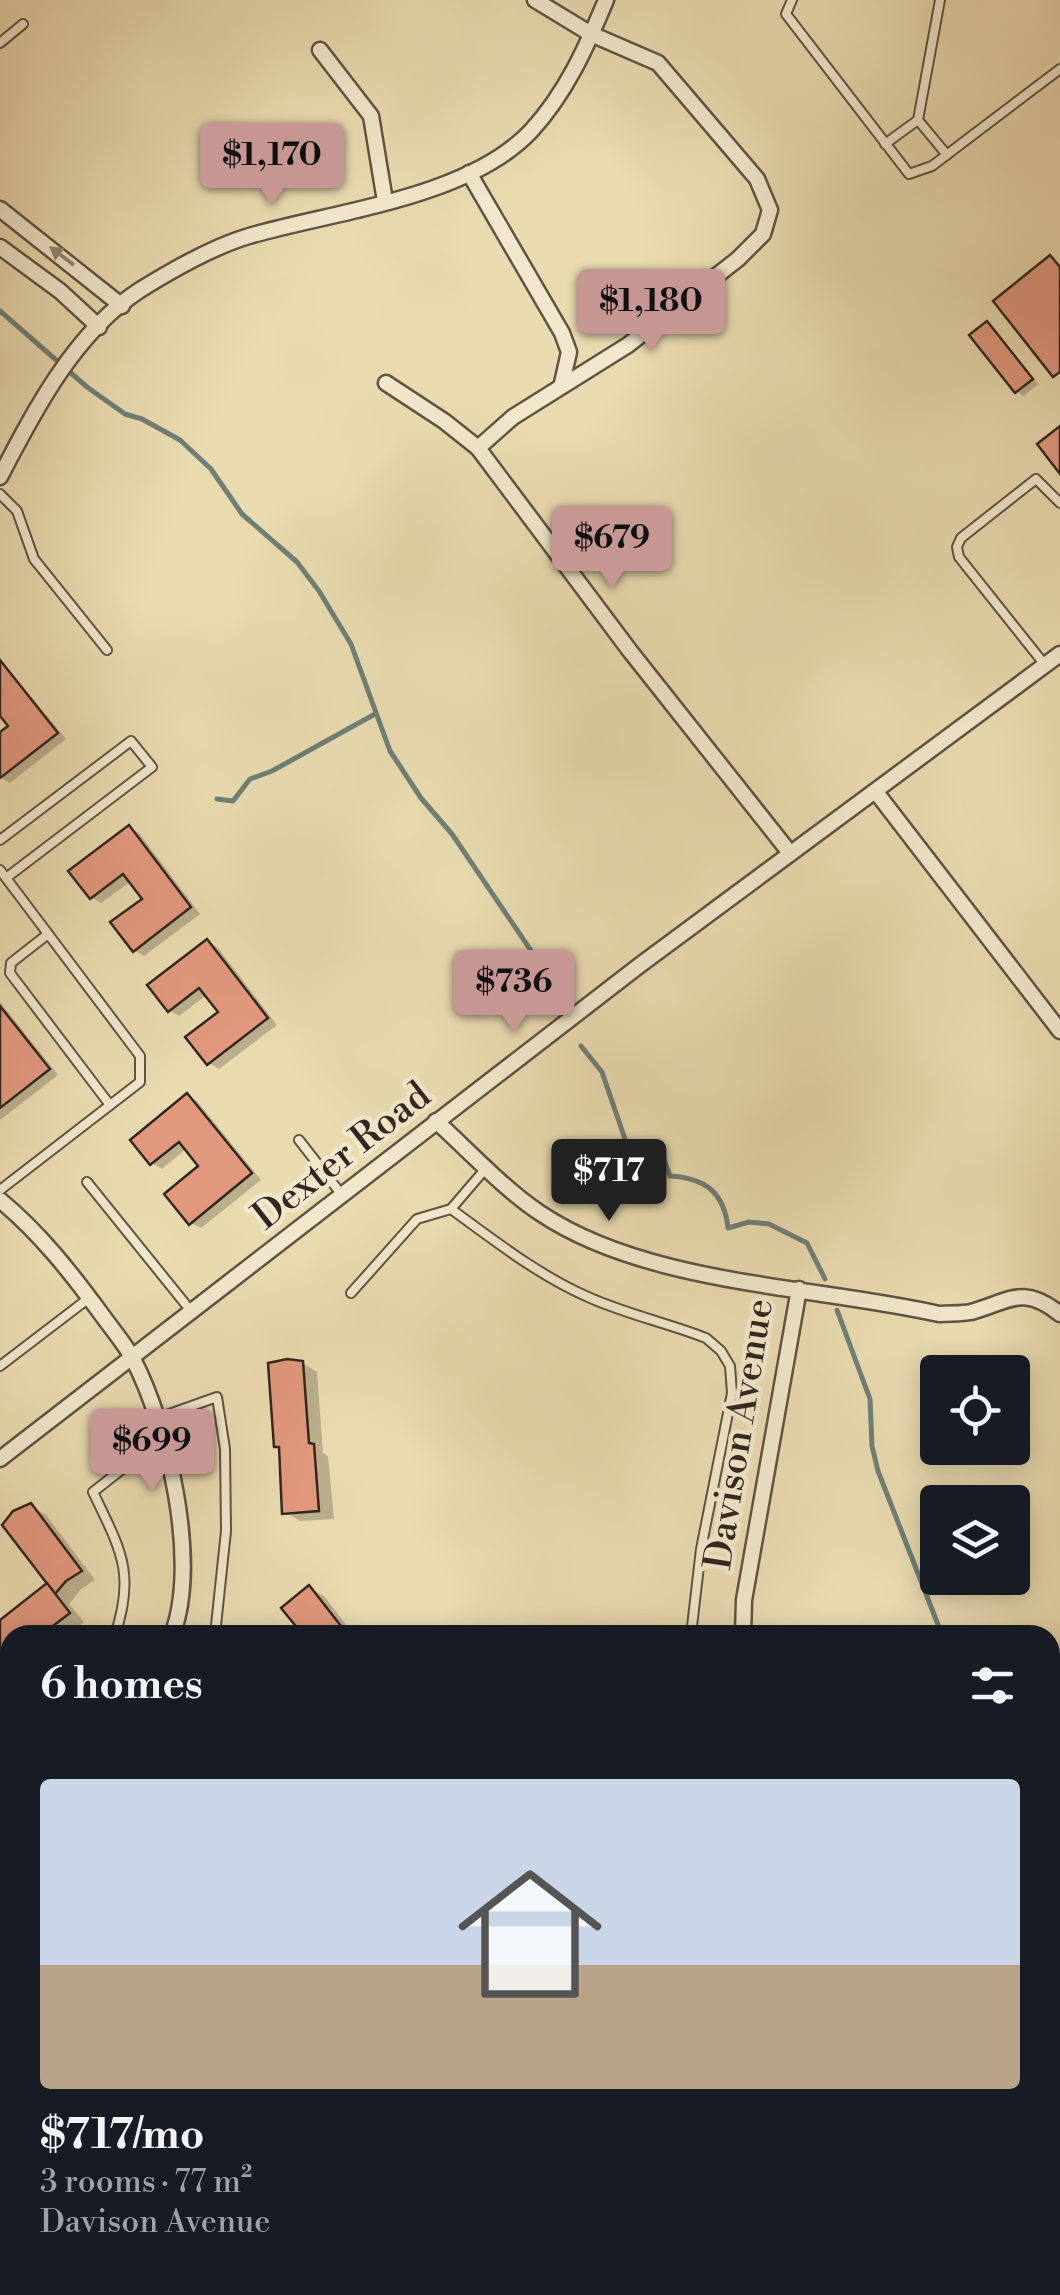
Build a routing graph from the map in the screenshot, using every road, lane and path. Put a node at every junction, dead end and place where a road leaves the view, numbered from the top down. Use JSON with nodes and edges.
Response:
{"nodes":[{"id":1,"x":535,"y":0,"type":"edge"},
{"id":2,"x":606,"y":0,"type":"edge"},
{"id":3,"x":792,"y":0,"type":"edge"},
{"id":4,"x":940,"y":0,"type":"edge"},
{"id":5,"x":24,"y":24,"type":"dead end"},
{"id":6,"x":591,"y":34,"type":"junction"},
{"id":7,"x":0,"y":42,"type":"edge"},
{"id":8,"x":320,"y":50,"type":"dead end"},
{"id":9,"x":1060,"y":69,"type":"edge"},
{"id":10,"x":918,"y":120,"type":"junction"},
{"id":11,"x":886,"y":144,"type":"junction"},
{"id":12,"x":947,"y":155,"type":"junction"},
{"id":13,"x":469,"y":173,"type":"junction"},
{"id":14,"x":384,"y":201,"type":"junction"},
{"id":15,"x":0,"y":209,"type":"edge"},
{"id":16,"x":0,"y":247,"type":"edge"},
{"id":17,"x":122,"y":306,"type":"junction"},
{"id":18,"x":100,"y":327,"type":"junction"},
{"id":19,"x":386,"y":383,"type":"dead end"},
{"id":20,"x":562,"y":384,"type":"junction"},
{"id":21,"x":478,"y":448,"type":"junction"},
{"id":22,"x":0,"y":477,"type":"edge"},
{"id":23,"x":0,"y":494,"type":"edge"},
{"id":24,"x":1060,"y":503,"type":"edge"},
{"id":25,"x":108,"y":650,"type":"dead end"},
{"id":26,"x":1060,"y":654,"type":"edge"},
{"id":27,"x":1045,"y":665,"type":"junction"},
{"id":28,"x":876,"y":792,"type":"junction"},
{"id":29,"x":0,"y":840,"type":"edge"},
{"id":30,"x":790,"y":853,"type":"junction"},
{"id":31,"x":3,"y":874,"type":"edge"},
{"id":32,"x":48,"y":934,"type":"junction"},
{"id":33,"x":1060,"y":1030,"type":"edge"},
{"id":34,"x":110,"y":1105,"type":"junction"},
{"id":35,"x":436,"y":1122,"type":"junction"},
{"id":36,"x":299,"y":1140,"type":"dead end"},
{"id":37,"x":488,"y":1167,"type":"junction"},
{"id":38,"x":86,"y":1182,"type":"dead end"},
{"id":39,"x":0,"y":1190,"type":"edge"},
{"id":40,"x":342,"y":1195,"type":"junction"},
{"id":41,"x":0,"y":1200,"type":"edge"},
{"id":42,"x":451,"y":1209,"type":"junction"},
{"id":43,"x":799,"y":1288,"type":"junction"},
{"id":44,"x":352,"y":1292,"type":"dead end"},
{"id":45,"x":89,"y":1298,"type":"junction"},
{"id":46,"x":192,"y":1310,"type":"junction"},
{"id":47,"x":1060,"y":1314,"type":"edge"},
{"id":48,"x":132,"y":1356,"type":"junction"},
{"id":49,"x":0,"y":1366,"type":"edge"},
{"id":50,"x":158,"y":1418,"type":"junction"},
{"id":51,"x":162,"y":1438,"type":"junction"},
{"id":52,"x":0,"y":1459,"type":"edge"},
{"id":53,"x":118,"y":1625,"type":"edge"},
{"id":54,"x":176,"y":1625,"type":"edge"},
{"id":55,"x":216,"y":1625,"type":"edge"},
{"id":56,"x":692,"y":1625,"type":"edge"},
{"id":57,"x":743,"y":1625,"type":"edge"}],
"edges":[{"from":1,"to":6,"type":"street"},
{"from":2,"to":6,"type":"street"},
{"from":3,"to":11,"type":"lane"},
{"from":4,"to":10,"type":"lane"},
{"from":5,"to":7,"type":"lane"},
{"from":6,"to":13,"type":"street"},
{"from":6,"to":20,"type":"street"},
{"from":8,"to":14,"type":"street"},
{"from":9,"to":12,"type":"lane"},
{"from":10,"to":11,"type":"lane"},
{"from":10,"to":12,"type":"lane"},
{"from":11,"to":12,"type":"lane"},
{"from":13,"to":14,"type":"street"},
{"from":13,"to":20,"type":"street"},
{"from":14,"to":17,"type":"street"},
{"from":17,"to":15,"type":"street","one_way":true},
{"from":16,"to":18,"type":"street"},
{"from":17,"to":18,"type":"street"},
{"from":18,"to":22,"type":"street"},
{"from":19,"to":21,"type":"street"},
{"from":20,"to":21,"type":"street"},
{"from":21,"to":30,"type":"street"},
{"from":23,"to":25,"type":"lane"},
{"from":24,"to":27,"type":"lane"},
{"from":26,"to":27,"type":"street","name":"Dexter Road"},
{"from":27,"to":28,"type":"street","name":"Dexter Road"},
{"from":28,"to":30,"type":"street","name":"Dexter Road"},
{"from":28,"to":33,"type":"street"},
{"from":29,"to":31,"type":"lane"},
{"from":30,"to":35,"type":"street","name":"Dexter Road"},
{"from":31,"to":32,"type":"lane"},
{"from":32,"to":34,"type":"lane"},
{"from":32,"to":34,"type":"lane"},
{"from":34,"to":39,"type":"lane"},
{"from":35,"to":37,"type":"street","name":"Davison Avenue"},
{"from":35,"to":40,"type":"street","name":"Dexter Road"},
{"from":36,"to":40,"type":"lane"},
{"from":37,"to":42,"type":"lane"},
{"from":37,"to":43,"type":"street","name":"Davison Avenue"},
{"from":38,"to":46,"type":"lane"},
{"from":40,"to":46,"type":"street","name":"Dexter Road"},
{"from":41,"to":45,"type":"street"},
{"from":42,"to":44,"type":"lane"},
{"from":42,"to":56,"type":"lane"},
{"from":43,"to":47,"type":"street"},
{"from":43,"to":57,"type":"street","name":"Davison Avenue"},
{"from":45,"to":48,"type":"street"},
{"from":45,"to":49,"type":"lane"},
{"from":46,"to":48,"type":"street","name":"Dexter Road"},
{"from":48,"to":50,"type":"street"},
{"from":48,"to":52,"type":"street","name":"Dexter Road"},
{"from":50,"to":51,"type":"street"},
{"from":50,"to":55,"type":"lane"},
{"from":51,"to":53,"type":"lane"},
{"from":51,"to":54,"type":"street"}]}
